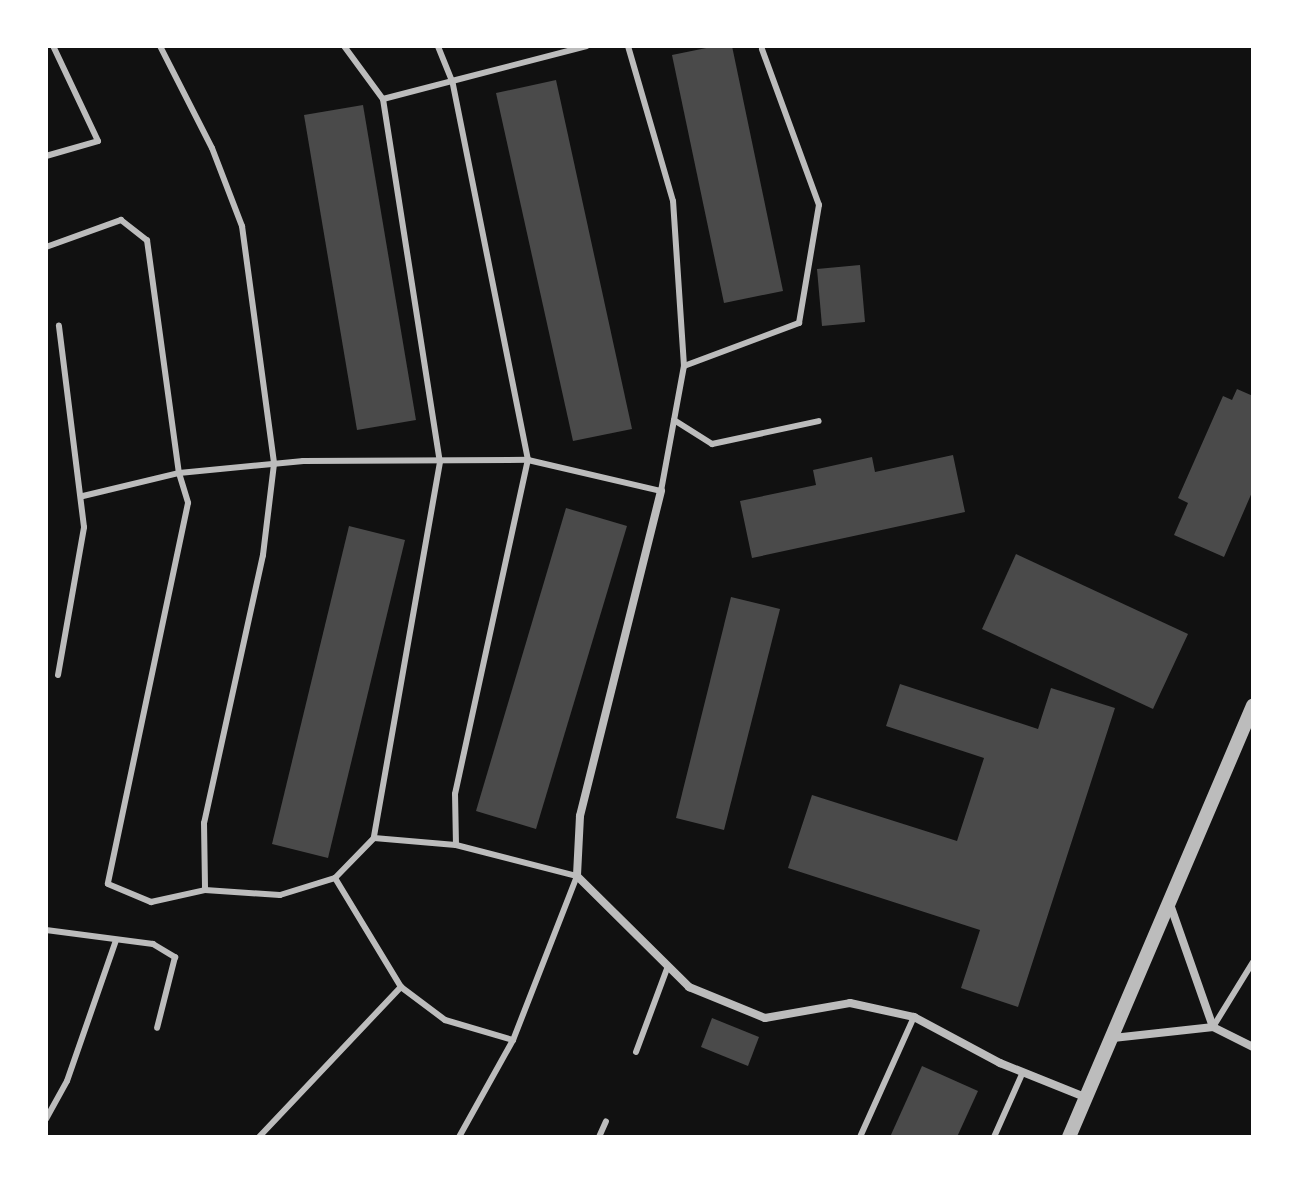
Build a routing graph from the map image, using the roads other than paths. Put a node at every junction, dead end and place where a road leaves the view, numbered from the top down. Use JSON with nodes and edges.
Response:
{"nodes":[{"id":1,"x":53,"y":46,"type":"edge"},
{"id":2,"x":160,"y":46,"type":"edge"},
{"id":3,"x":344,"y":46,"type":"edge"},
{"id":4,"x":438,"y":46,"type":"edge"},
{"id":5,"x":587,"y":46,"type":"edge"},
{"id":6,"x":628,"y":46,"type":"edge"},
{"id":7,"x":46,"y":48,"type":"edge"},
{"id":8,"x":762,"y":49,"type":"dead end"},
{"id":9,"x":452,"y":81,"type":"junction"},
{"id":10,"x":383,"y":99,"type":"junction"},
{"id":11,"x":46,"y":156,"type":"edge"},
{"id":12,"x":46,"y":247,"type":"edge"},
{"id":13,"x":59,"y":326,"type":"dead end"},
{"id":14,"x":684,"y":366,"type":"junction"},
{"id":15,"x":674,"y":420,"type":"junction"},
{"id":16,"x":819,"y":421,"type":"dead end"},
{"id":17,"x":528,"y":460,"type":"junction"},
{"id":18,"x":440,"y":462,"type":"junction"},
{"id":19,"x":274,"y":464,"type":"junction"},
{"id":20,"x":179,"y":473,"type":"junction"},
{"id":21,"x":661,"y":491,"type":"junction"},
{"id":22,"x":83,"y":496,"type":"junction"},
{"id":23,"x":58,"y":675,"type":"dead end"},
{"id":24,"x":1253,"y":706,"type":"edge"},
{"id":25,"x":374,"y":838,"type":"junction"},
{"id":26,"x":456,"y":845,"type":"junction"},
{"id":27,"x":577,"y":876,"type":"junction"},
{"id":28,"x":335,"y":878,"type":"junction"},
{"id":29,"x":205,"y":890,"type":"junction"},
{"id":30,"x":1170,"y":903,"type":"junction"},
{"id":31,"x":46,"y":930,"type":"edge"},
{"id":32,"x":116,"y":940,"type":"junction"},
{"id":33,"x":1253,"y":962,"type":"edge"},
{"id":34,"x":668,"y":966,"type":"junction"},
{"id":35,"x":401,"y":987,"type":"junction"},
{"id":36,"x":914,"y":1017,"type":"junction"},
{"id":37,"x":1213,"y":1027,"type":"junction"},
{"id":38,"x":157,"y":1028,"type":"dead end"},
{"id":39,"x":1113,"y":1038,"type":"junction"},
{"id":40,"x":513,"y":1040,"type":"junction"},
{"id":41,"x":1253,"y":1047,"type":"edge"},
{"id":42,"x":636,"y":1052,"type":"dead end"},
{"id":43,"x":1023,"y":1072,"type":"junction"},
{"id":44,"x":1087,"y":1098,"type":"junction"},
{"id":45,"x":46,"y":1119,"type":"edge"},
{"id":46,"x":606,"y":1121,"type":"dead end"},
{"id":47,"x":259,"y":1137,"type":"edge"},
{"id":48,"x":459,"y":1137,"type":"edge"},
{"id":49,"x":599,"y":1137,"type":"edge"},
{"id":50,"x":860,"y":1137,"type":"edge"},
{"id":51,"x":994,"y":1137,"type":"edge"},
{"id":52,"x":1069,"y":1137,"type":"edge"}],
"edges":[{"from":1,"to":7,"type":"lane"},
{"from":1,"to":11,"type":"lane"},
{"from":2,"to":19,"type":"lane"},
{"from":3,"to":10,"type":"lane"},
{"from":4,"to":9,"type":"lane"},
{"from":5,"to":9,"type":"lane"},
{"from":6,"to":14,"type":"lane"},
{"from":8,"to":14,"type":"lane"},
{"from":9,"to":10,"type":"lane"},
{"from":9,"to":17,"type":"lane"},
{"from":10,"to":18,"type":"lane"},
{"from":12,"to":20,"type":"lane"},
{"from":13,"to":22,"type":"lane"},
{"from":14,"to":15,"type":"lane"},
{"from":15,"to":16,"type":"lane"},
{"from":15,"to":21,"type":"lane"},
{"from":17,"to":18,"type":"lane"},
{"from":17,"to":21,"type":"lane"},
{"from":17,"to":26,"type":"lane"},
{"from":18,"to":19,"type":"lane"},
{"from":18,"to":25,"type":"lane"},
{"from":19,"to":20,"type":"lane"},
{"from":19,"to":29,"type":"lane"},
{"from":20,"to":22,"type":"lane"},
{"from":20,"to":29,"type":"lane"},
{"from":21,"to":27,"type":"street"},
{"from":22,"to":23,"type":"lane"},
{"from":24,"to":30,"type":"street"},
{"from":25,"to":26,"type":"lane"},
{"from":25,"to":28,"type":"lane"},
{"from":26,"to":27,"type":"lane"},
{"from":27,"to":34,"type":"street"},
{"from":27,"to":40,"type":"lane"},
{"from":28,"to":29,"type":"lane"},
{"from":28,"to":35,"type":"lane"},
{"from":30,"to":37,"type":"street"},
{"from":30,"to":39,"type":"street"},
{"from":31,"to":32,"type":"lane"},
{"from":32,"to":38,"type":"lane"},
{"from":32,"to":45,"type":"lane"},
{"from":33,"to":37,"type":"lane"},
{"from":34,"to":36,"type":"street"},
{"from":34,"to":42,"type":"lane"},
{"from":35,"to":40,"type":"lane"},
{"from":35,"to":47,"type":"lane"},
{"from":36,"to":43,"type":"street"},
{"from":36,"to":50,"type":"lane"},
{"from":37,"to":39,"type":"street"},
{"from":37,"to":41,"type":"street"},
{"from":39,"to":44,"type":"street"},
{"from":40,"to":48,"type":"lane"},
{"from":43,"to":44,"type":"street"},
{"from":43,"to":51,"type":"lane"},
{"from":44,"to":52,"type":"street"},
{"from":46,"to":49,"type":"lane"}]}
